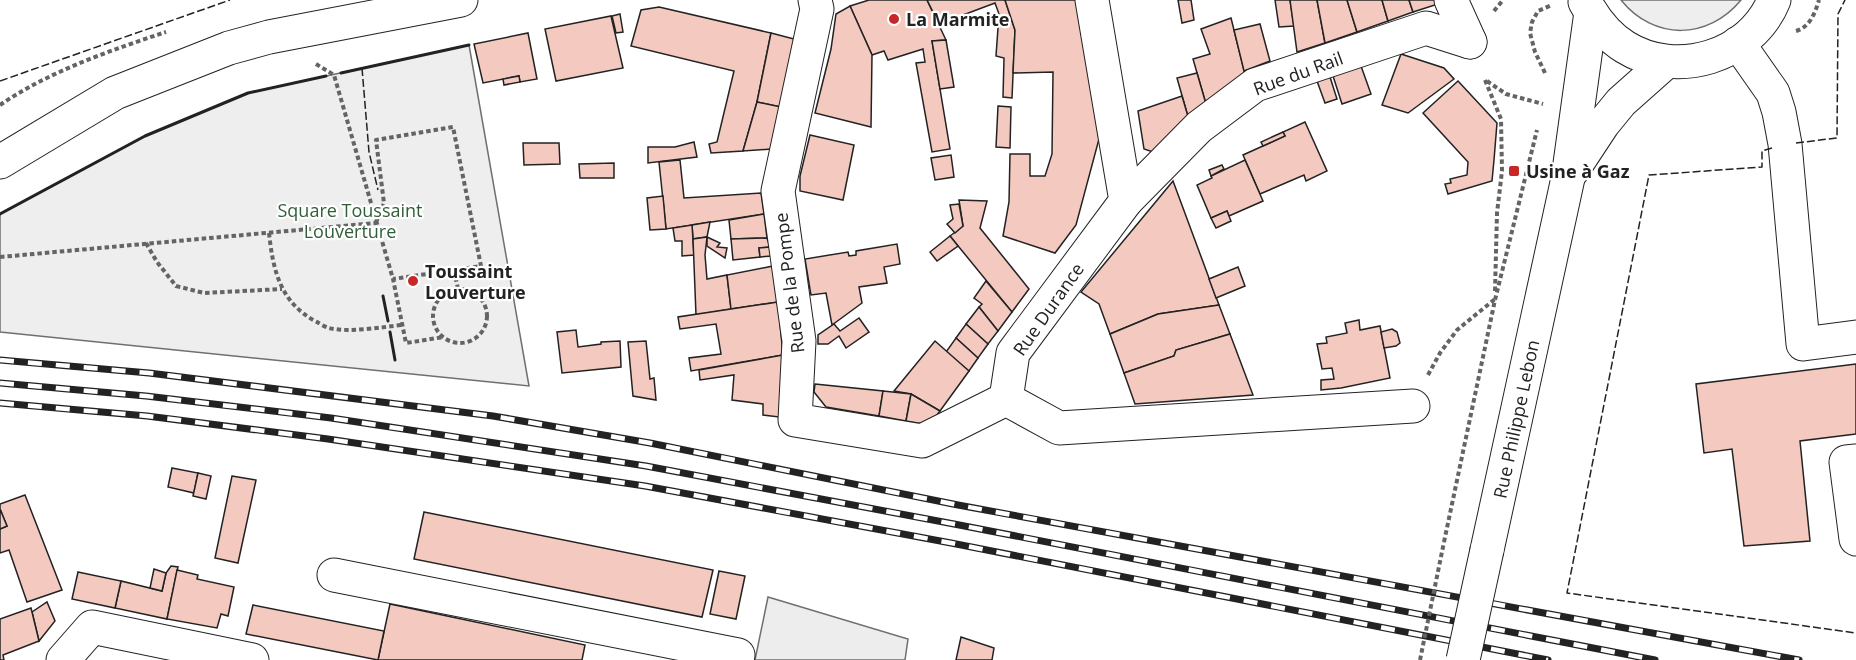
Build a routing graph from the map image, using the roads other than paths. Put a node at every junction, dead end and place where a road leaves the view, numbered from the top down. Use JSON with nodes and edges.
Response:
{"nodes":[{"id":1,"x":461,"y":0,"type":"edge"},
{"id":2,"x":815,"y":0,"type":"edge"},
{"id":3,"x":1092,"y":0,"type":"edge"},
{"id":4,"x":1451,"y":0,"type":"edge"},
{"id":5,"x":1774,"y":0,"type":"edge"},
{"id":6,"x":1577,"y":5,"type":"edge"},
{"id":7,"x":1738,"y":44,"type":"junction"},
{"id":8,"x":1666,"y":62,"type":"junction"},
{"id":9,"x":0,"y":162,"type":"edge"},
{"id":10,"x":1568,"y":178,"type":"junction"},
{"id":11,"x":1126,"y":201,"type":"junction"},
{"id":12,"x":1856,"y":338,"type":"edge"},
{"id":13,"x":1006,"y":399,"type":"junction"},
{"id":14,"x":1413,"y":405,"type":"road end"},
{"id":15,"x":1856,"y":461,"type":"edge"},
{"id":16,"x":1856,"y":539,"type":"edge"},
{"id":17,"x":334,"y":575,"type":"dead end"},
{"id":18,"x":63,"y":660,"type":"edge"},
{"id":19,"x":252,"y":660,"type":"edge"},
{"id":20,"x":737,"y":660,"type":"edge"},
{"id":21,"x":1463,"y":660,"type":"edge"}],
"edges":[{"from":1,"to":9,"type":"street"},
{"from":2,"to":13,"type":"street","name":"Rue de la Pompe"},
{"from":3,"to":11,"type":"street"},
{"from":4,"to":11,"type":"street","name":"Rue du Rail"},
{"from":5,"to":7,"type":"street"},
{"from":6,"to":8,"type":"street"},
{"from":6,"to":10,"type":"street","name":"Rue Philippe Lebon"},
{"from":7,"to":8,"type":"street"},
{"from":7,"to":12,"type":"street"},
{"from":8,"to":10,"type":"street","name":"Rue Philippe Lebon"},
{"from":10,"to":21,"type":"street","name":"Rue Philippe Lebon","bridge":true},
{"from":11,"to":13,"type":"street","name":"Rue Durance"},
{"from":13,"to":14,"type":"street"},
{"from":15,"to":16,"type":"street"},
{"from":17,"to":20,"type":"street"},
{"from":18,"to":19,"type":"street"}]}
